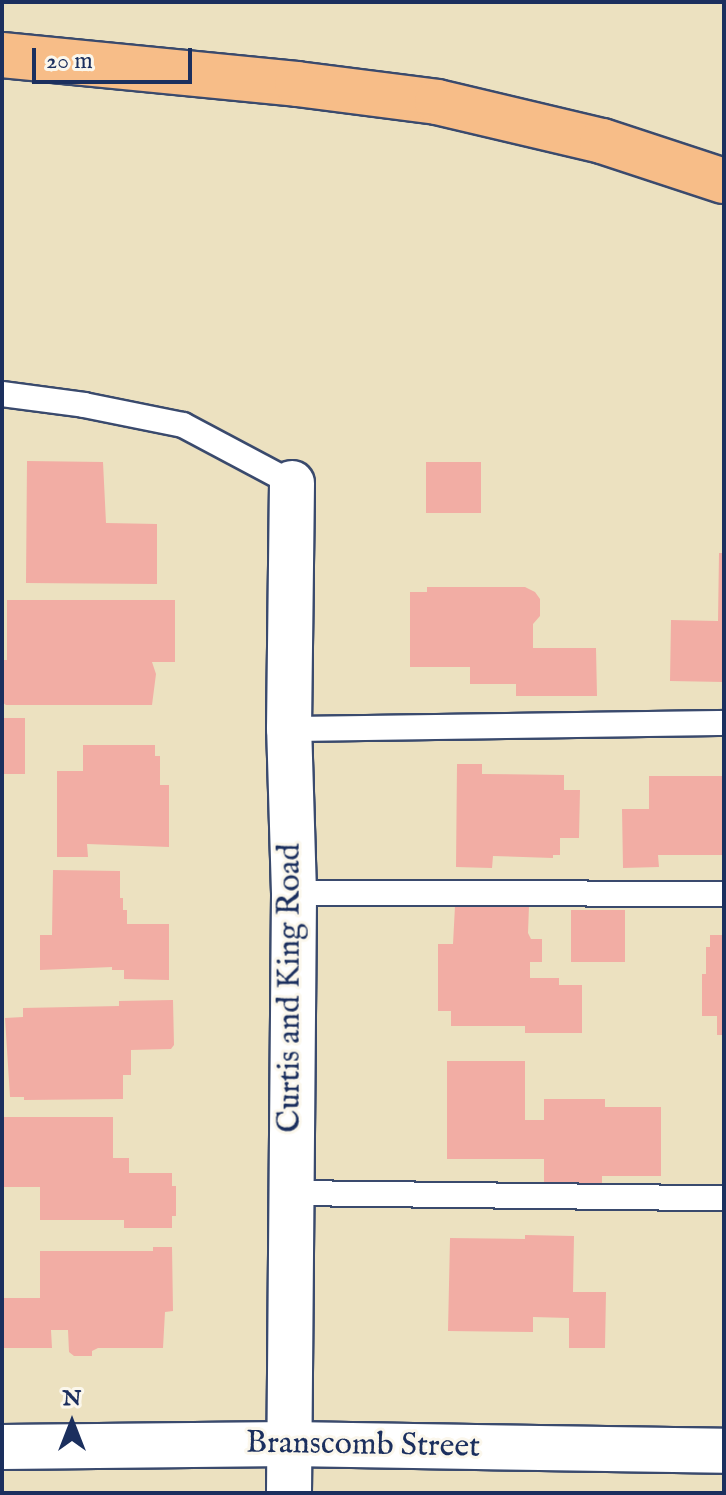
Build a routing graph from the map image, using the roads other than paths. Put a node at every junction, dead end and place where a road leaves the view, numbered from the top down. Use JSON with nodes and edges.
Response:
{"nodes":[{"id":1,"x":2,"y":55,"type":"edge"},
{"id":2,"x":724,"y":181,"type":"edge"},
{"id":3,"x":2,"y":394,"type":"edge"},
{"id":4,"x":292,"y":483,"type":"joint"},
{"id":5,"x":724,"y":723,"type":"edge"},
{"id":6,"x":289,"y":729,"type":"junction"},
{"id":7,"x":294,"y":893,"type":"junction"},
{"id":8,"x":724,"y":894,"type":"edge"},
{"id":9,"x":290,"y":1193,"type":"junction"},
{"id":10,"x":724,"y":1198,"type":"edge"},
{"id":11,"x":289,"y":1444,"type":"junction"},
{"id":12,"x":2,"y":1447,"type":"edge"},
{"id":13,"x":724,"y":1451,"type":"edge"},
{"id":14,"x":289,"y":1493,"type":"edge"}],
"edges":[{"from":1,"to":2,"type":"highway"},
{"from":3,"to":4,"type":"lane"},
{"from":4,"to":6,"type":"street","name":"Curtis and King Road"},
{"from":5,"to":6,"type":"lane"},
{"from":6,"to":7,"type":"street","name":"Curtis and King Road"},
{"from":7,"to":8,"type":"lane"},
{"from":7,"to":9,"type":"street","name":"Curtis and King Road"},
{"from":9,"to":10,"type":"lane"},
{"from":9,"to":11,"type":"street","name":"Curtis and King Road"},
{"from":11,"to":12,"type":"street","name":"Branscomb Street"},
{"from":11,"to":13,"type":"street","name":"Branscomb Street"},
{"from":11,"to":14,"type":"street","name":"Curtis and King Road"}]}
